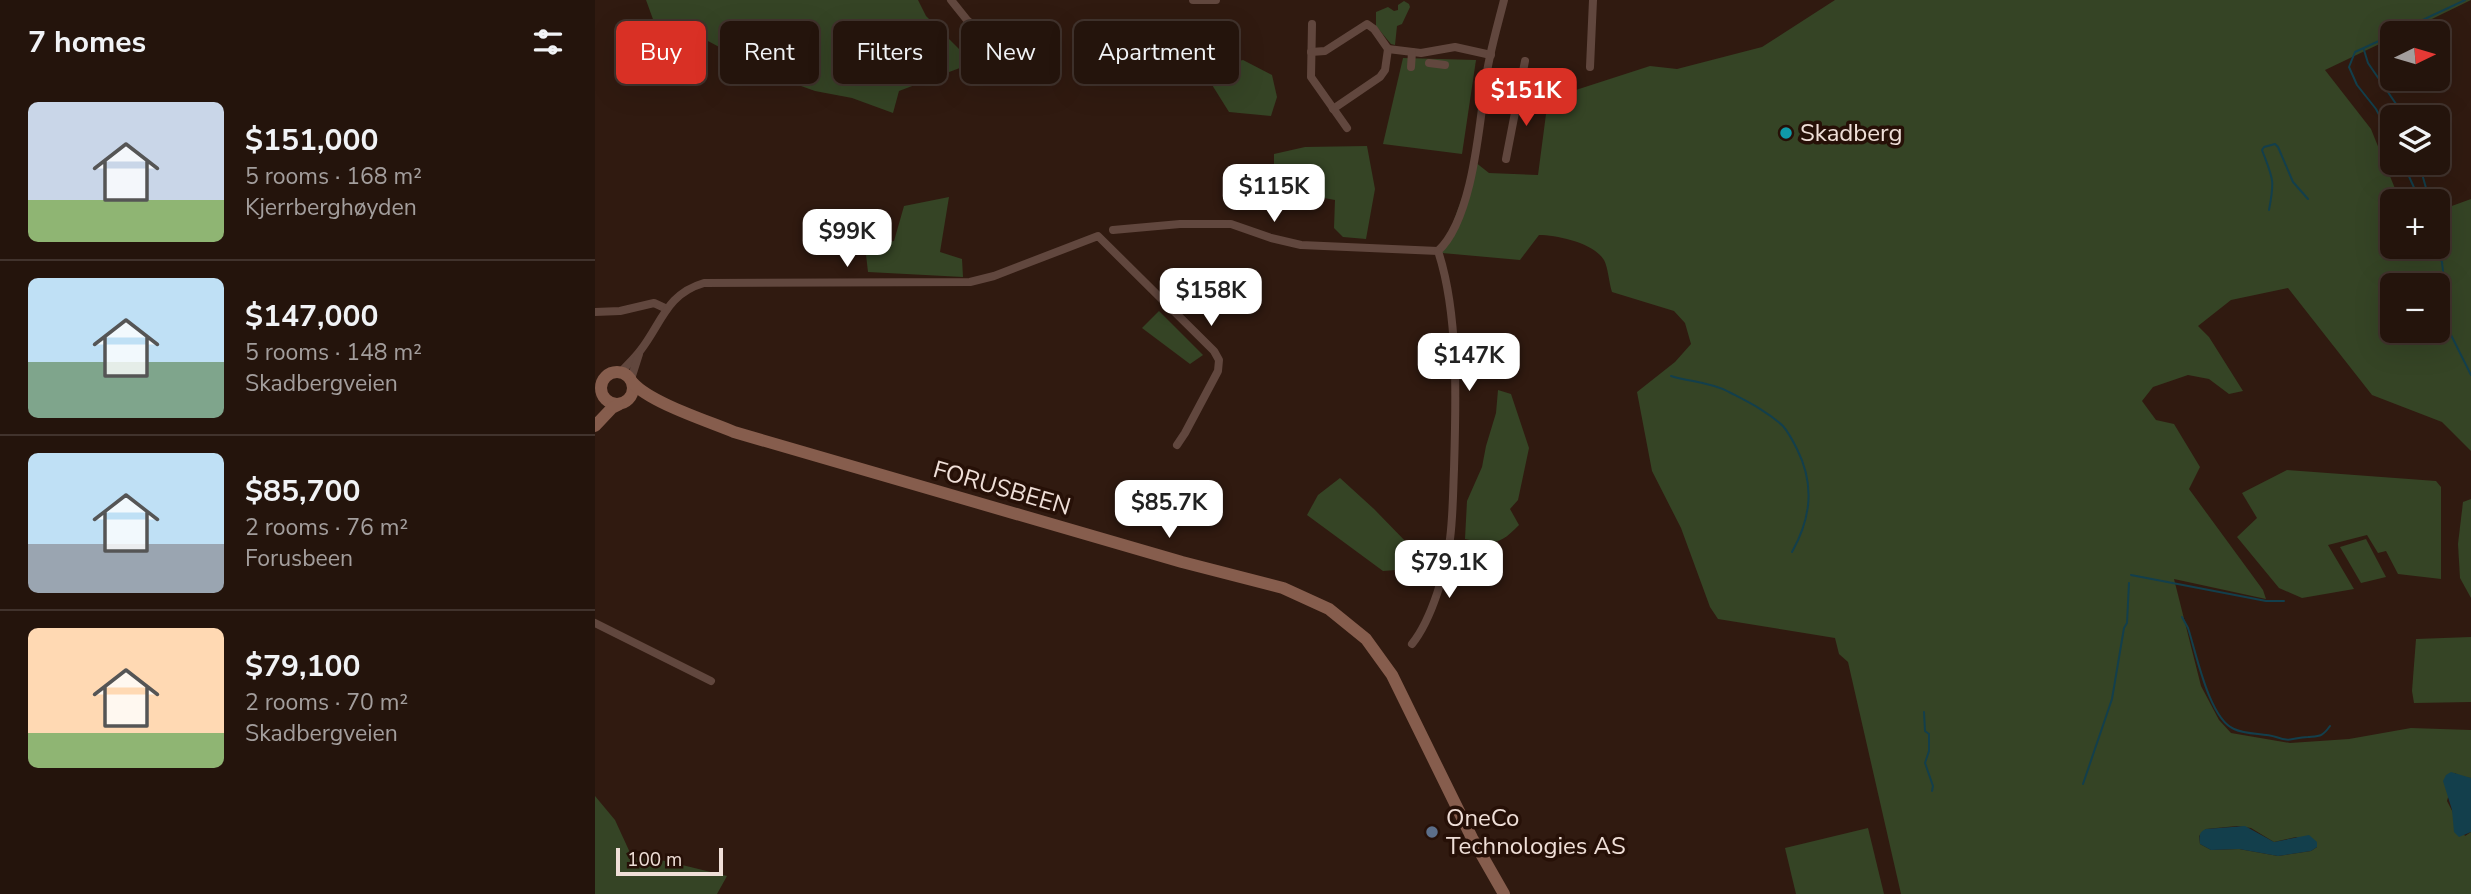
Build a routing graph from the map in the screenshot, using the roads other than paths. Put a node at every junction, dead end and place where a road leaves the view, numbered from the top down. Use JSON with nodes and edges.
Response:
{"nodes":[{"id":1,"x":951,"y":0,"type":"edge"},
{"id":2,"x":1192,"y":0,"type":"edge"},
{"id":3,"x":1216,"y":0,"type":"edge"},
{"id":4,"x":1504,"y":0,"type":"edge"},
{"id":5,"x":1593,"y":0,"type":"edge"},
{"id":6,"x":968,"y":21,"type":"edge"},
{"id":7,"x":1312,"y":24,"type":"dead end"},
{"id":8,"x":1388,"y":49,"type":"junction"},
{"id":9,"x":1311,"y":52,"type":"junction"},
{"id":10,"x":1412,"y":52,"type":"junction"},
{"id":11,"x":1491,"y":55,"type":"junction"},
{"id":12,"x":1525,"y":61,"type":"dead end"},
{"id":13,"x":1429,"y":63,"type":"dead end"},
{"id":14,"x":1445,"y":65,"type":"dead end"},
{"id":15,"x":1411,"y":67,"type":"dead end"},
{"id":16,"x":1590,"y":67,"type":"dead end"},
{"id":17,"x":1485,"y":85,"type":"junction"},
{"id":18,"x":1517,"y":91,"type":"junction"},
{"id":19,"x":1333,"y":109,"type":"junction"},
{"id":20,"x":1347,"y":128,"type":"dead end"},
{"id":21,"x":1506,"y":159,"type":"dead end"},
{"id":22,"x":1113,"y":230,"type":"dead end"},
{"id":23,"x":1439,"y":251,"type":"junction"},
{"id":24,"x":667,"y":309,"type":"junction"},
{"id":25,"x":595,"y":312,"type":"edge"},
{"id":26,"x":595,"y":371,"type":"edge"},
{"id":27,"x":624,"y":377,"type":"junction"},
{"id":28,"x":600,"y":389,"type":"edge"},
{"id":29,"x":663,"y":402,"type":"junction"},
{"id":30,"x":622,"y":403,"type":"junction"},
{"id":31,"x":595,"y":426,"type":"edge"},
{"id":32,"x":1177,"y":444,"type":"dead end"},
{"id":33,"x":595,"y":623,"type":"edge"},
{"id":34,"x":1412,"y":644,"type":"dead end"},
{"id":35,"x":711,"y":681,"type":"dead end"},
{"id":36,"x":1504,"y":894,"type":"edge"}],
"edges":[{"from":1,"to":6,"type":"street"},
{"from":2,"to":3,"type":"street"},
{"from":4,"to":11,"type":"street"},
{"from":5,"to":16,"type":"street"},
{"from":7,"to":9,"type":"street"},
{"from":8,"to":9,"type":"street"},
{"from":8,"to":10,"type":"street"},
{"from":8,"to":19,"type":"street"},
{"from":9,"to":19,"type":"street"},
{"from":10,"to":11,"type":"street"},
{"from":10,"to":15,"type":"street"},
{"from":11,"to":17,"type":"street"},
{"from":12,"to":18,"type":"street"},
{"from":13,"to":14,"type":"street"},
{"from":17,"to":18,"type":"street"},
{"from":17,"to":23,"type":"street"},
{"from":18,"to":21,"type":"street"},
{"from":19,"to":20,"type":"street"},
{"from":22,"to":23,"type":"street"},
{"from":23,"to":34,"type":"street"},
{"from":24,"to":25,"type":"street"},
{"from":24,"to":27,"type":"street"},
{"from":24,"to":32,"type":"street"},
{"from":26,"to":27,"type":"main road","name":"FORUSBEEN"},
{"from":27,"to":28,"type":"main road"},
{"from":27,"to":29,"type":"main road","name":"FORUSBEEN"},
{"from":27,"to":30,"type":"main road"},
{"from":28,"to":30,"type":"main road"},
{"from":28,"to":31,"type":"main road"},
{"from":29,"to":30,"type":"main road","name":"FORUSBEEN"},
{"from":29,"to":36,"type":"main road","name":"FORUSBEEN"},
{"from":30,"to":31,"type":"main road"},
{"from":33,"to":35,"type":"street"}]}
